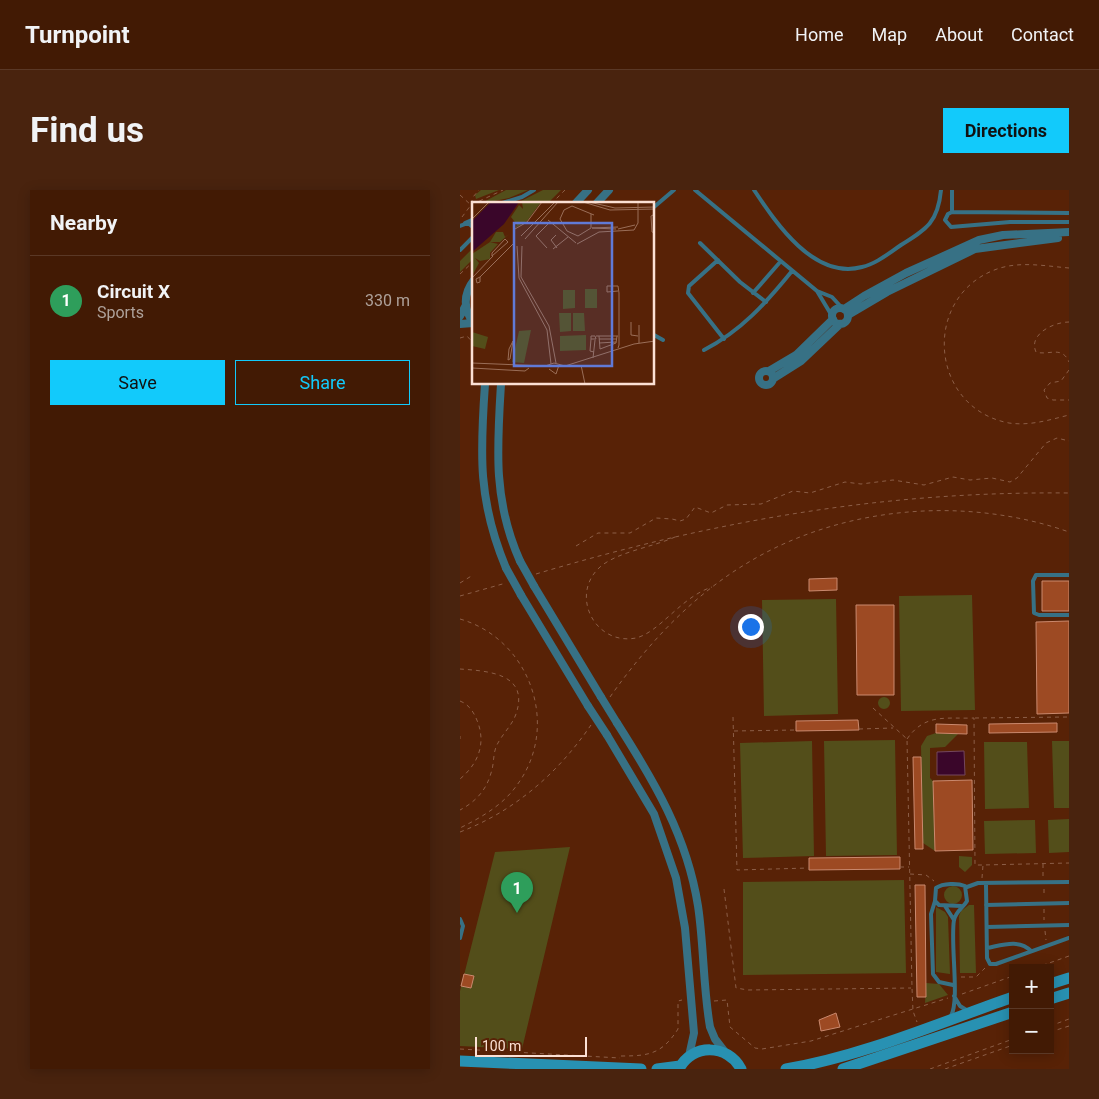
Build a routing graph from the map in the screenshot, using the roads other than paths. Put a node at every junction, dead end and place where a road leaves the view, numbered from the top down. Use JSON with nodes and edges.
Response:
{"nodes":[{"id":1,"x":534,"y":190,"type":"edge"},
{"id":2,"x":588,"y":190,"type":"edge"},
{"id":3,"x":610,"y":190,"type":"edge"},
{"id":4,"x":674,"y":190,"type":"edge"},
{"id":5,"x":695,"y":190,"type":"edge"},
{"id":6,"x":754,"y":190,"type":"edge"},
{"id":7,"x":941,"y":190,"type":"edge"},
{"id":8,"x":952,"y":190,"type":"edge"},
{"id":9,"x":506,"y":202,"type":"edge"},
{"id":10,"x":577,"y":202,"type":"edge"},
{"id":11,"x":598,"y":202,"type":"edge"},
{"id":12,"x":655,"y":206,"type":"edge"},
{"id":13,"x":952,"y":212,"type":"junction"},
{"id":14,"x":1069,"y":213,"type":"edge"},
{"id":15,"x":936,"y":214,"type":"junction"},
{"id":16,"x":945,"y":218,"type":"junction"},
{"id":17,"x":472,"y":220,"type":"edge"},
{"id":18,"x":1069,"y":222,"type":"edge"},
{"id":19,"x":465,"y":223,"type":"junction"},
{"id":20,"x":460,"y":226,"type":"edge"},
{"id":21,"x":472,"y":227,"type":"edge"},
{"id":22,"x":1069,"y":232,"type":"edge"},
{"id":23,"x":1069,"y":236,"type":"edge"},
{"id":24,"x":472,"y":238,"type":"edge"},
{"id":25,"x":700,"y":243,"type":"dead end"},
{"id":26,"x":460,"y":250,"type":"edge"},
{"id":27,"x":718,"y":260,"type":"junction"},
{"id":28,"x":781,"y":261,"type":"junction"},
{"id":29,"x":792,"y":271,"type":"junction"},
{"id":30,"x":472,"y":284,"type":"edge"},
{"id":31,"x":817,"y":291,"type":"junction"},
{"id":32,"x":753,"y":293,"type":"junction"},
{"id":33,"x":766,"y":302,"type":"junction"},
{"id":34,"x":466,"y":305,"type":"junction"},
{"id":35,"x":845,"y":311,"type":"junction"},
{"id":36,"x":460,"y":316,"type":"edge"},
{"id":37,"x":472,"y":318,"type":"edge"},
{"id":38,"x":832,"y":318,"type":"junction"},
{"id":39,"x":840,"y":324,"type":"junction"},
{"id":40,"x":655,"y":336,"type":"edge"},
{"id":41,"x":724,"y":339,"type":"junction"},
{"id":42,"x":663,"y":340,"type":"dead end"},
{"id":43,"x":704,"y":350,"type":"dead end"},
{"id":44,"x":485,"y":385,"type":"edge"},
{"id":45,"x":500,"y":385,"type":"edge"},
{"id":46,"x":1069,"y":574,"type":"edge"},
{"id":47,"x":1069,"y":615,"type":"edge"},
{"id":48,"x":1069,"y":882,"type":"edge"},
{"id":49,"x":986,"y":885,"type":"junction"},
{"id":50,"x":966,"y":888,"type":"junction"},
{"id":51,"x":935,"y":900,"type":"junction"},
{"id":52,"x":1069,"y":903,"type":"edge"},
{"id":53,"x":986,"y":905,"type":"junction"},
{"id":54,"x":945,"y":906,"type":"junction"},
{"id":55,"x":961,"y":906,"type":"junction"},
{"id":56,"x":460,"y":919,"type":"edge"},
{"id":57,"x":954,"y":920,"type":"junction"},
{"id":58,"x":1069,"y":925,"type":"edge"},
{"id":59,"x":987,"y":927,"type":"junction"},
{"id":60,"x":460,"y":938,"type":"edge"},
{"id":61,"x":1069,"y":938,"type":"edge"},
{"id":62,"x":987,"y":948,"type":"junction"},
{"id":63,"x":1031,"y":951,"type":"junction"},
{"id":64,"x":1069,"y":978,"type":"edge"},
{"id":65,"x":1054,"y":983,"type":"edge"},
{"id":66,"x":953,"y":985,"type":"junction"},
{"id":67,"x":1069,"y":993,"type":"edge"},
{"id":68,"x":954,"y":996,"type":"junction"},
{"id":69,"x":1009,"y":998,"type":"edge"},
{"id":70,"x":1054,"y":999,"type":"edge"},
{"id":71,"x":969,"y":1012,"type":"junction"},
{"id":72,"x":1009,"y":1014,"type":"edge"},
{"id":73,"x":949,"y":1019,"type":"junction"},
{"id":74,"x":726,"y":1053,"type":"junction"},
{"id":75,"x":689,"y":1056,"type":"junction"},
{"id":76,"x":460,"y":1061,"type":"edge"},
{"id":77,"x":872,"y":1065,"type":"edge"},
{"id":78,"x":680,"y":1067,"type":"edge"},
{"id":79,"x":743,"y":1068,"type":"edge"},
{"id":80,"x":641,"y":1069,"type":"edge"},
{"id":81,"x":657,"y":1069,"type":"edge"},
{"id":82,"x":786,"y":1069,"type":"edge"},
{"id":83,"x":846,"y":1069,"type":"edge"}],
"edges":[{"from":1,"to":9,"type":"lane"},
{"from":2,"to":10,"type":"street"},
{"from":3,"to":11,"type":"street"},
{"from":4,"to":12,"type":"lane"},
{"from":5,"to":28,"type":"lane"},
{"from":6,"to":15,"type":"lane"},
{"from":7,"to":15,"type":"lane"},
{"from":8,"to":13,"type":"lane"},
{"from":13,"to":14,"type":"lane"},
{"from":13,"to":16,"type":"lane"},
{"from":15,"to":16,"type":"lane"},
{"from":16,"to":18,"type":"lane"},
{"from":17,"to":19,"type":"lane"},
{"from":19,"to":20,"type":"lane"},
{"from":19,"to":21,"type":"lane"},
{"from":22,"to":35,"type":"street"},
{"from":23,"to":35,"type":"street"},
{"from":24,"to":26,"type":"lane"},
{"from":25,"to":27,"type":"lane"},
{"from":27,"to":32,"type":"lane"},
{"from":27,"to":41,"type":"lane"},
{"from":28,"to":29,"type":"lane"},
{"from":28,"to":32,"type":"lane"},
{"from":29,"to":31,"type":"lane"},
{"from":29,"to":33,"type":"lane"},
{"from":30,"to":34,"type":"street"},
{"from":31,"to":35,"type":"lane"},
{"from":31,"to":38,"type":"lane"},
{"from":32,"to":33,"type":"lane"},
{"from":33,"to":41,"type":"lane"},
{"from":34,"to":36,"type":"street"},
{"from":34,"to":37,"type":"street"},
{"from":35,"to":38,"type":"street"},
{"from":35,"to":39,"type":"street"},
{"from":38,"to":39,"type":"street"},
{"from":38,"to":39,"type":"street"},
{"from":40,"to":42,"type":"lane"},
{"from":41,"to":43,"type":"lane"},
{"from":44,"to":75,"type":"street","bridge":true},
{"from":45,"to":74,"type":"street","bridge":true},
{"from":46,"to":47,"type":"lane"},
{"from":48,"to":49,"type":"lane"},
{"from":49,"to":50,"type":"lane"},
{"from":49,"to":53,"type":"lane"},
{"from":50,"to":51,"type":"lane"},
{"from":50,"to":55,"type":"lane"},
{"from":51,"to":54,"type":"lane"},
{"from":51,"to":66,"type":"lane"},
{"from":52,"to":53,"type":"lane"},
{"from":53,"to":59,"type":"lane"},
{"from":54,"to":55,"type":"lane"},
{"from":54,"to":57,"type":"lane"},
{"from":55,"to":57,"type":"lane"},
{"from":56,"to":60,"type":"lane"},
{"from":57,"to":66,"type":"lane"},
{"from":58,"to":59,"type":"lane"},
{"from":59,"to":62,"type":"lane"},
{"from":61,"to":63,"type":"lane"},
{"from":62,"to":63,"type":"lane"},
{"from":62,"to":63,"type":"lane"},
{"from":64,"to":65,"type":"main road"},
{"from":66,"to":68,"type":"lane"},
{"from":67,"to":70,"type":"main road"},
{"from":68,"to":71,"type":"lane"},
{"from":68,"to":73,"type":"lane"},
{"from":69,"to":71,"type":"main road"},
{"from":71,"to":73,"type":"main road"},
{"from":72,"to":77,"type":"main road"},
{"from":73,"to":82,"type":"main road"},
{"from":74,"to":75,"type":"main road"},
{"from":74,"to":79,"type":"main road"},
{"from":75,"to":78,"type":"main road"},
{"from":76,"to":80,"type":"main road"},
{"from":77,"to":83,"type":"main road"},
{"from":78,"to":81,"type":"main road"}]}
